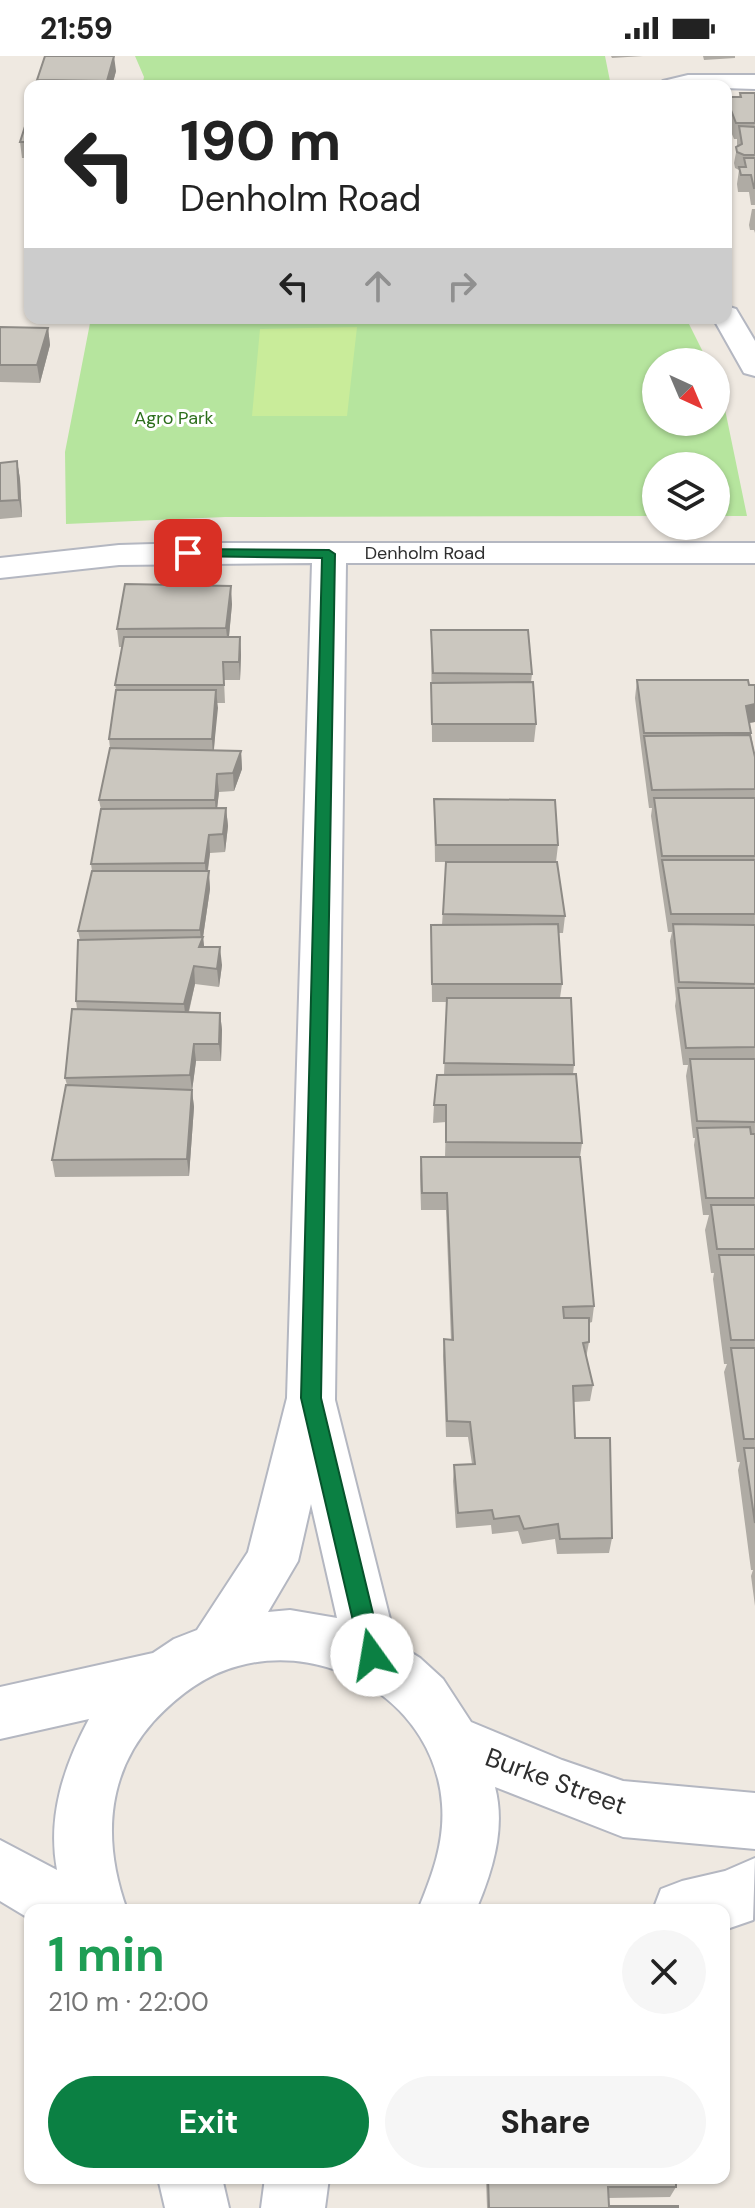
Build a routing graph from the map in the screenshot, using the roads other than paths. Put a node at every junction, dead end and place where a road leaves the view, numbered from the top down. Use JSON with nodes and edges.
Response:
{"nodes":[{"id":1,"x":732,"y":82,"type":"edge"},
{"id":2,"x":755,"y":82,"type":"edge"},
{"id":3,"x":731,"y":324,"type":"edge"},
{"id":4,"x":755,"y":367,"type":"edge"},
{"id":5,"x":755,"y":553,"type":"edge"},
{"id":6,"x":329,"y":554,"type":"junction"},
{"id":7,"x":0,"y":568,"type":"edge"},
{"id":8,"x":311,"y":1398,"type":"junction"},
{"id":9,"x":217,"y":1645,"type":"junction"},
{"id":10,"x":372,"y":1655,"type":"junction"},
{"id":11,"x":159,"y":1677,"type":"junction"},
{"id":12,"x":0,"y":1713,"type":"edge"},
{"id":13,"x":454,"y":1742,"type":"junction"},
{"id":14,"x":755,"y":1821,"type":"edge"},
{"id":15,"x":0,"y":1869,"type":"edge"},
{"id":16,"x":755,"y":1887,"type":"edge"},
{"id":17,"x":60,"y":1904,"type":"edge"},
{"id":18,"x":96,"y":1904,"type":"edge"},
{"id":19,"x":450,"y":1904,"type":"edge"},
{"id":20,"x":709,"y":1904,"type":"edge"},
{"id":21,"x":191,"y":2184,"type":"edge"},
{"id":22,"x":296,"y":2184,"type":"edge"},
{"id":23,"x":197,"y":2208,"type":"edge"},
{"id":24,"x":293,"y":2208,"type":"edge"}],
"edges":[{"from":1,"to":2,"type":"street"},
{"from":3,"to":4,"type":"street"},
{"from":5,"to":6,"type":"street","name":"Denholm Road"},
{"from":6,"to":7,"type":"street","name":"Denholm Road"},
{"from":6,"to":8,"type":"street"},
{"from":8,"to":9,"type":"street"},
{"from":8,"to":10,"type":"street"},
{"from":9,"to":10,"type":"street"},
{"from":9,"to":11,"type":"street"},
{"from":10,"to":13,"type":"street"},
{"from":11,"to":12,"type":"street"},
{"from":11,"to":18,"type":"street"},
{"from":13,"to":14,"type":"street","name":"Burke Street"},
{"from":13,"to":19,"type":"street"},
{"from":15,"to":17,"type":"street"},
{"from":16,"to":20,"type":"street"},
{"from":21,"to":23,"type":"street"},
{"from":22,"to":24,"type":"street"}]}
